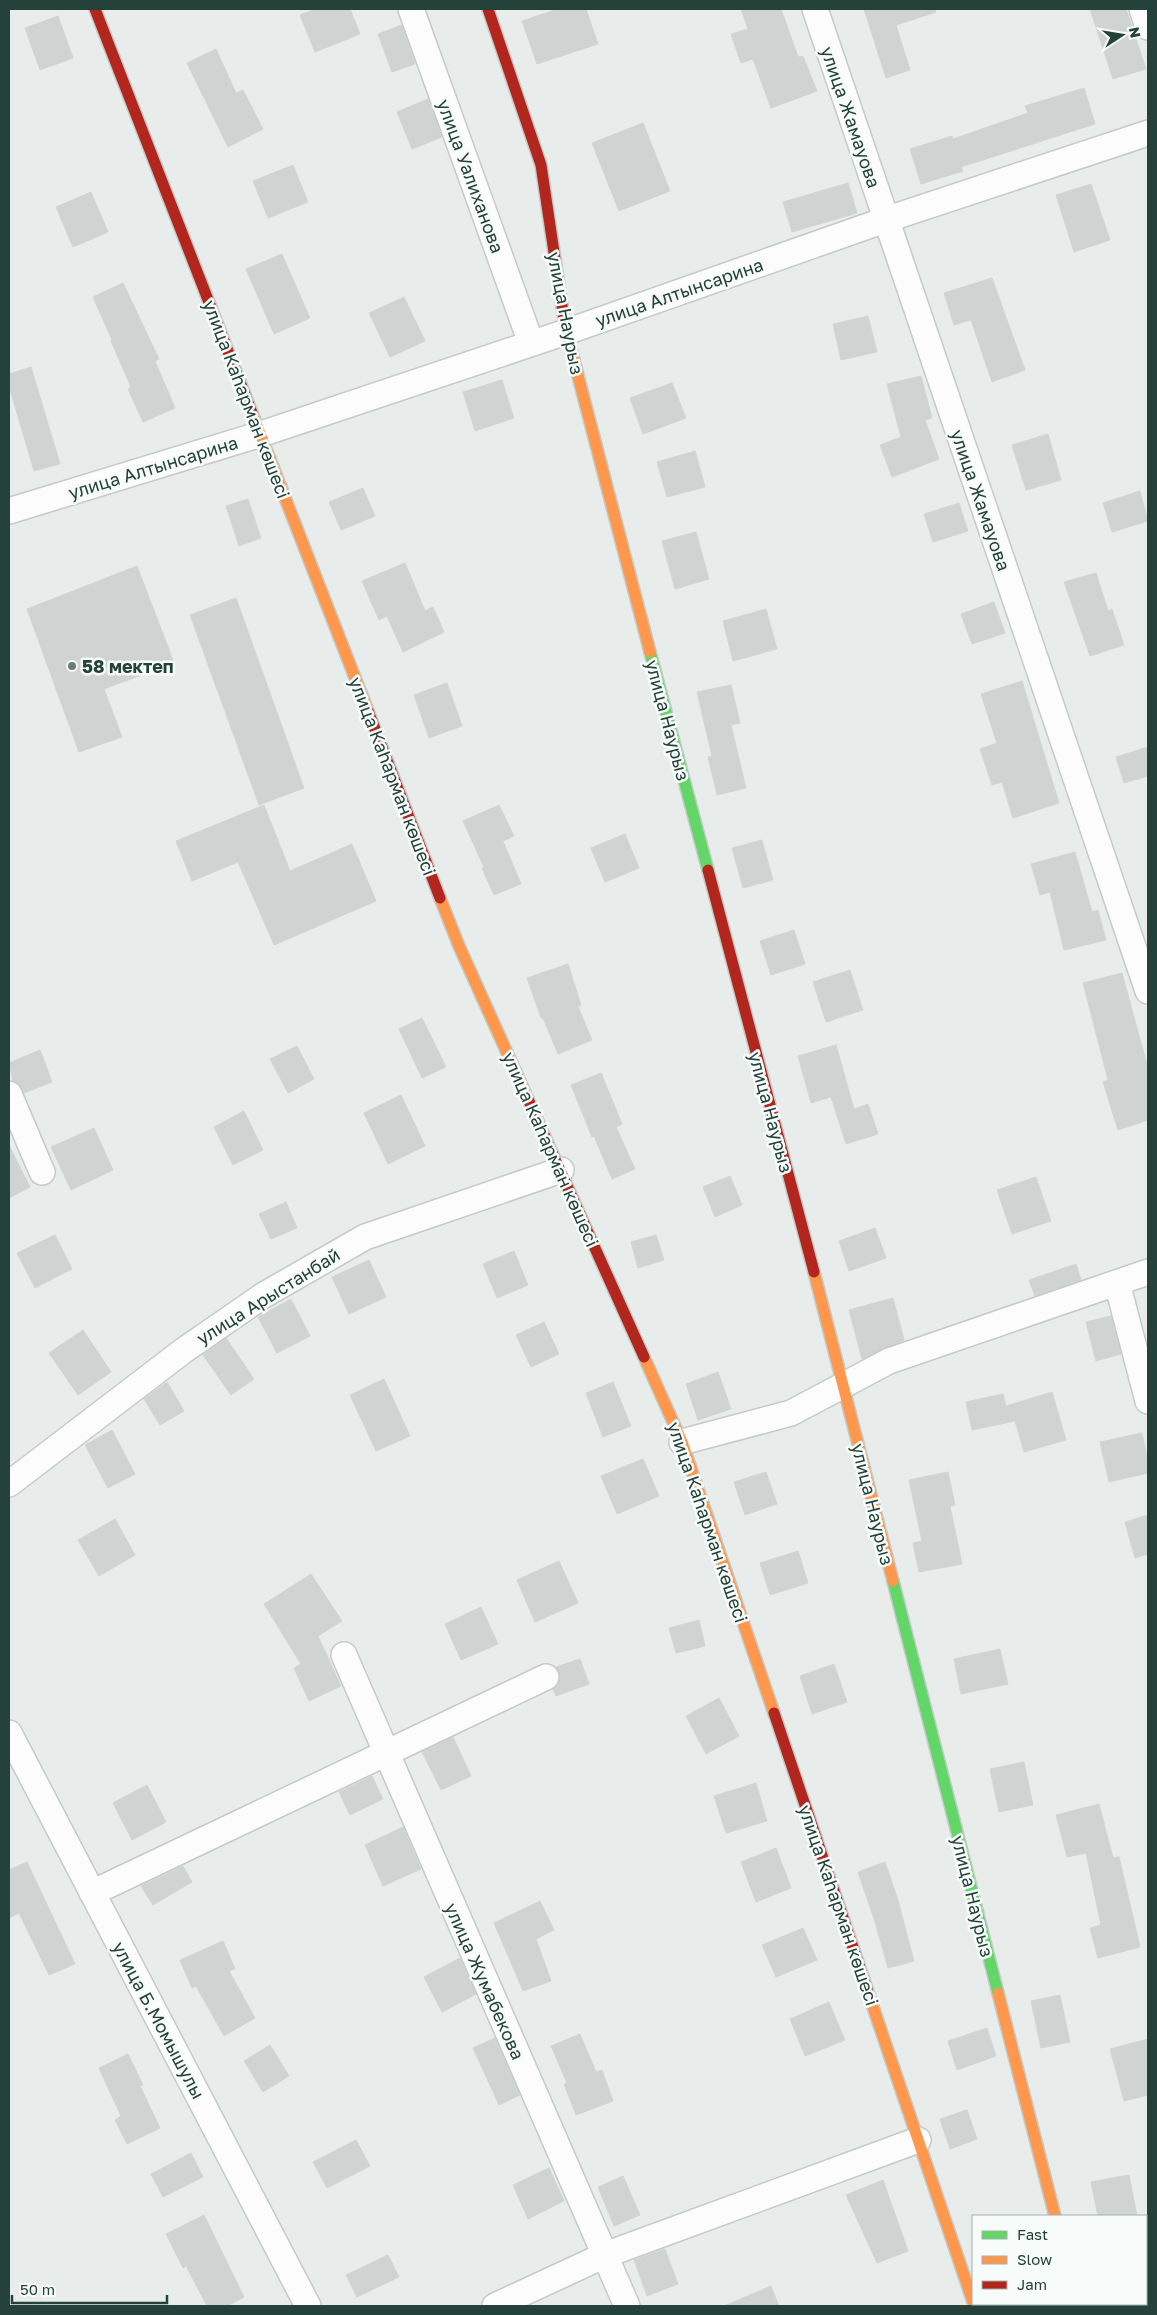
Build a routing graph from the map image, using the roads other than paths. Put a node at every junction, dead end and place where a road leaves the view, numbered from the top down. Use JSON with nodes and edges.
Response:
{"nodes":[{"id":1,"x":94,"y":9,"type":"edge"},
{"id":2,"x":410,"y":9,"type":"edge"},
{"id":3,"x":488,"y":9,"type":"edge"},
{"id":4,"x":815,"y":9,"type":"edge"},
{"id":5,"x":1142,"y":9,"type":"edge"},
{"id":6,"x":1148,"y":26,"type":"edge"},
{"id":7,"x":1148,"y":133,"type":"edge"},
{"id":8,"x":885,"y":220,"type":"junction"},
{"id":9,"x":566,"y":332,"type":"junction"},
{"id":10,"x":531,"y":343,"type":"junction"},
{"id":11,"x":261,"y":434,"type":"junction"},
{"id":12,"x":9,"y":511,"type":"edge"},
{"id":13,"x":1148,"y":991,"type":"edge"},
{"id":14,"x":9,"y":1094,"type":"edge"},
{"id":15,"x":561,"y":1170,"type":"junction"},
{"id":16,"x":42,"y":1172,"type":"dead end"},
{"id":17,"x":1148,"y":1272,"type":"edge"},
{"id":18,"x":1117,"y":1283,"type":"junction"},
{"id":19,"x":843,"y":1384,"type":"junction"},
{"id":20,"x":1148,"y":1401,"type":"edge"},
{"id":21,"x":682,"y":1442,"type":"junction"},
{"id":22,"x":9,"y":1484,"type":"edge"},
{"id":23,"x":344,"y":1655,"type":"dead end"},
{"id":24,"x":546,"y":1677,"type":"dead end"},
{"id":25,"x":9,"y":1733,"type":"edge"},
{"id":26,"x":386,"y":1755,"type":"junction"},
{"id":27,"x":92,"y":1893,"type":"junction"},
{"id":28,"x":918,"y":2140,"type":"junction"},
{"id":29,"x":1055,"y":2215,"type":"edge"},
{"id":30,"x":605,"y":2255,"type":"junction"},
{"id":31,"x":972,"y":2298,"type":"edge"},
{"id":32,"x":308,"y":2306,"type":"edge"},
{"id":33,"x":495,"y":2306,"type":"edge"},
{"id":34,"x":627,"y":2306,"type":"edge"}],
"edges":[{"from":1,"to":11,"type":"street","name":"улица Каһарман көшесі"},
{"from":2,"to":10,"type":"street","name":"улица Уалиханова"},
{"from":3,"to":9,"type":"street","name":"улица Наурыз"},
{"from":4,"to":8,"type":"street","name":"улица Жамауова"},
{"from":5,"to":6,"type":"street"},
{"from":7,"to":8,"type":"street","name":"улица Алтынсарина"},
{"from":8,"to":9,"type":"street","name":"улица Алтынсарина"},
{"from":8,"to":13,"type":"street","name":"улица Жамауова"},
{"from":9,"to":10,"type":"street","name":"улица Алтынсарина"},
{"from":9,"to":19,"type":"street","name":"улица Наурыз"},
{"from":10,"to":11,"type":"street","name":"улица Алтынсарина"},
{"from":11,"to":12,"type":"street","name":"улица Алтынсарина"},
{"from":11,"to":15,"type":"street","name":"улица Каһарман көшесі"},
{"from":14,"to":16,"type":"street"},
{"from":15,"to":21,"type":"street","name":"улица Каһарман көшесі"},
{"from":15,"to":22,"type":"street","name":"улица Арыстанбай"},
{"from":17,"to":18,"type":"street"},
{"from":18,"to":19,"type":"street"},
{"from":18,"to":20,"type":"street"},
{"from":19,"to":21,"type":"street"},
{"from":19,"to":29,"type":"street","name":"улица Наурыз"},
{"from":21,"to":28,"type":"street","name":"улица Каһарман көшесі"},
{"from":23,"to":26,"type":"street","name":"улица Жумабекова"},
{"from":24,"to":26,"type":"street"},
{"from":25,"to":27,"type":"street","name":"улица Б.Момышулы"},
{"from":26,"to":27,"type":"street"},
{"from":26,"to":30,"type":"street","name":"улица Жумабекова"},
{"from":27,"to":32,"type":"street","name":"улица Б.Момышулы"},
{"from":28,"to":30,"type":"street"},
{"from":28,"to":31,"type":"street","name":"улица Каһарман көшесі"},
{"from":30,"to":33,"type":"street"},
{"from":30,"to":34,"type":"street","name":"улица Жумабекова"}]}
